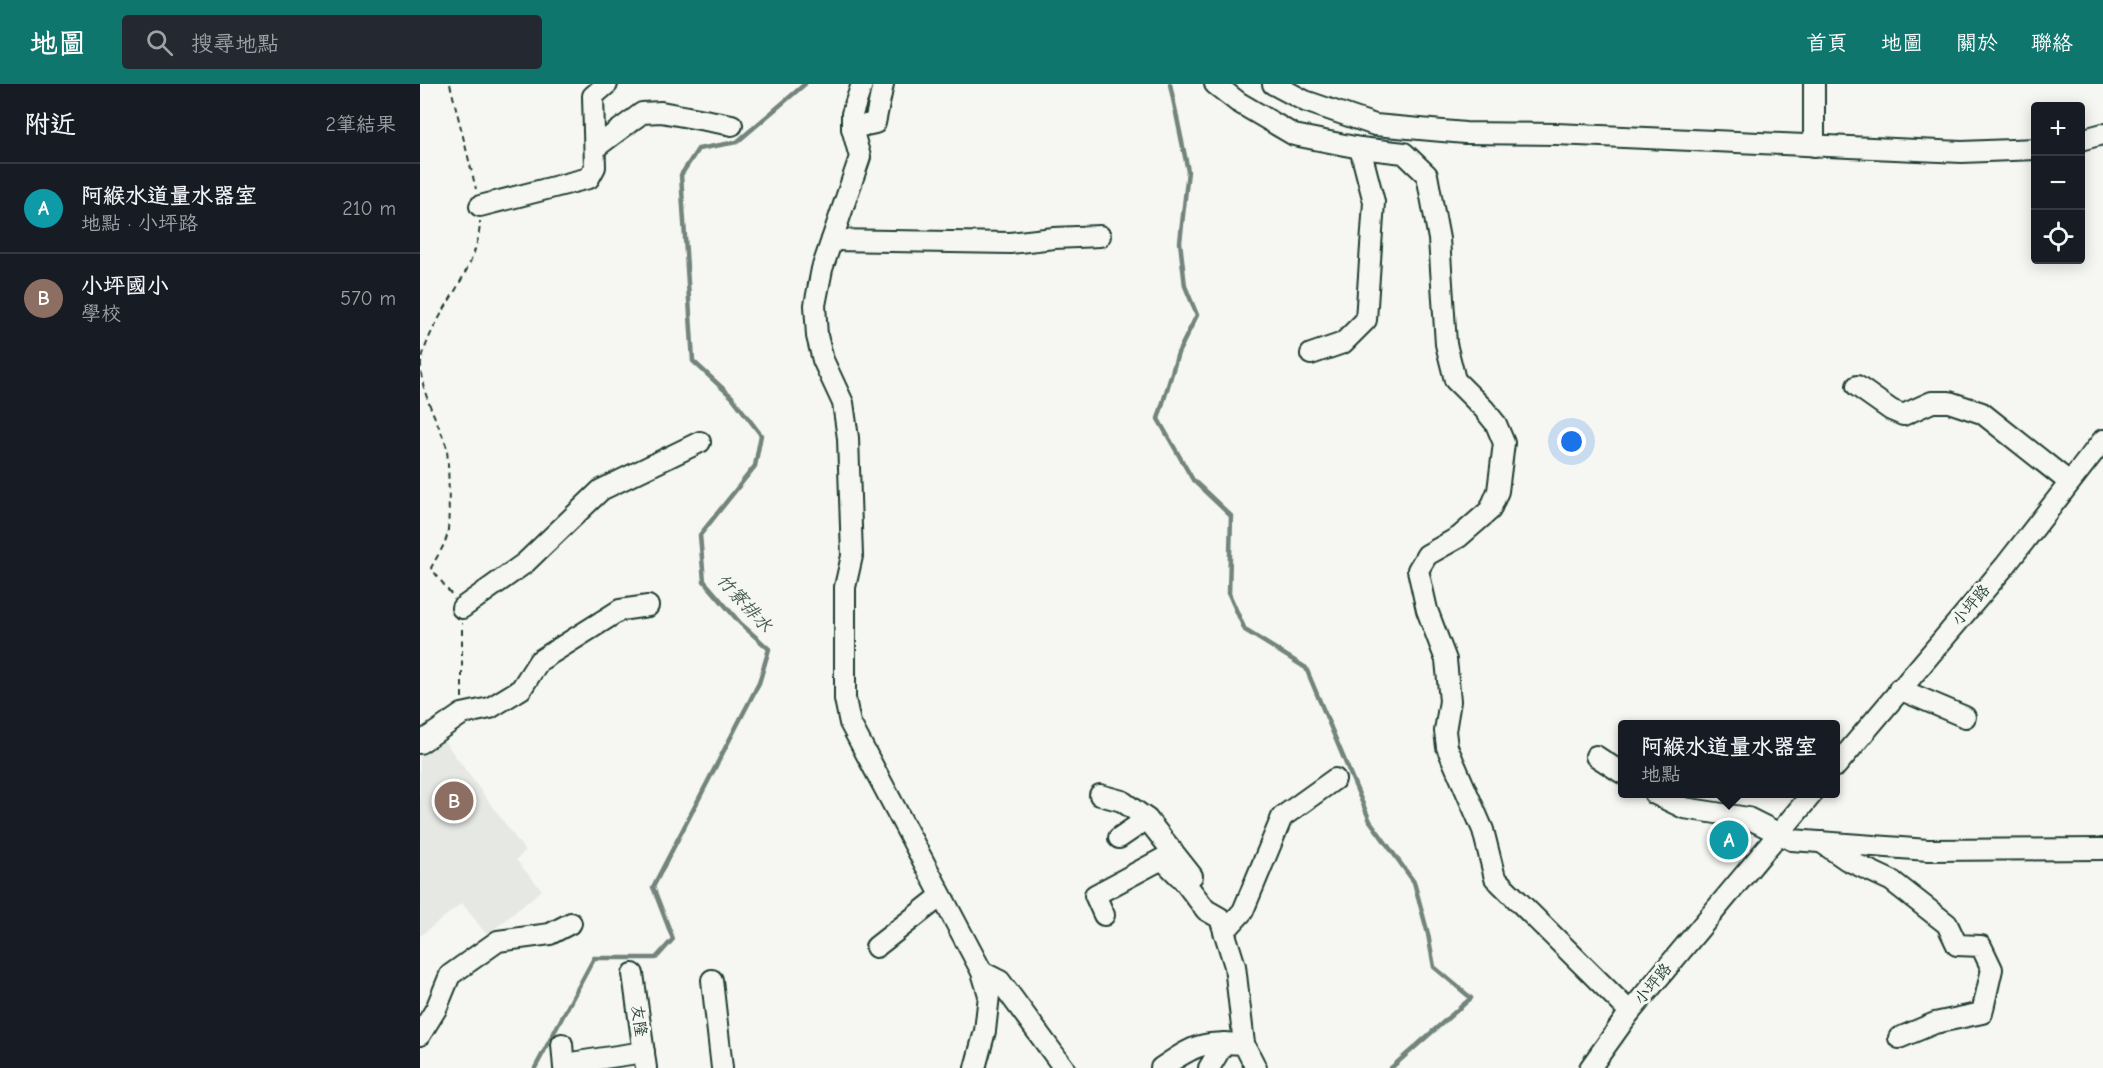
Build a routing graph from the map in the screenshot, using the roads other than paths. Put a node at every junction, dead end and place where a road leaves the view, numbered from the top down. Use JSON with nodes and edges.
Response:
{"nodes":[{"id":1,"x":608,"y":84,"type":"edge"},
{"id":2,"x":862,"y":84,"type":"edge"},
{"id":3,"x":883,"y":84,"type":"edge"},
{"id":4,"x":1215,"y":84,"type":"edge"},
{"id":5,"x":1273,"y":84,"type":"edge"},
{"id":6,"x":1814,"y":84,"type":"edge"},
{"id":7,"x":732,"y":125,"type":"dead end"},
{"id":8,"x":852,"y":128,"type":"junction"},
{"id":9,"x":2103,"y":134,"type":"edge"},
{"id":10,"x":2085,"y":139,"type":"edge"},
{"id":11,"x":1814,"y":146,"type":"junction"},
{"id":12,"x":595,"y":148,"type":"junction"},
{"id":13,"x":1360,"y":148,"type":"junction"},
{"id":14,"x":2031,"y":149,"type":"edge"},
{"id":15,"x":480,"y":206,"type":"road end"},
{"id":16,"x":1100,"y":236,"type":"dead end"},
{"id":17,"x":832,"y":240,"type":"junction"},
{"id":18,"x":1311,"y":354,"type":"dead end"},
{"id":19,"x":1857,"y":386,"type":"dead end"},
{"id":20,"x":2103,"y":440,"type":"edge"},
{"id":21,"x":700,"y":442,"type":"dead end"},
{"id":22,"x":2069,"y":482,"type":"junction"},
{"id":23,"x":648,"y":606,"type":"dead end"},
{"id":24,"x":462,"y":608,"type":"road end"},
{"id":25,"x":1899,"y":689,"type":"junction"},
{"id":26,"x":1965,"y":717,"type":"dead end"},
{"id":27,"x":420,"y":743,"type":"edge"},
{"id":28,"x":1596,"y":756,"type":"dead end"},
{"id":29,"x":1840,"y":761,"type":"edge"},
{"id":30,"x":1618,"y":770,"type":"edge"},
{"id":31,"x":1335,"y":779,"type":"dead end"},
{"id":32,"x":1100,"y":795,"type":"dead end"},
{"id":33,"x":1663,"y":798,"type":"edge"},
{"id":34,"x":1809,"y":798,"type":"edge"},
{"id":35,"x":1147,"y":819,"type":"junction"},
{"id":36,"x":1778,"y":834,"type":"junction"},
{"id":37,"x":1119,"y":838,"type":"dead end"},
{"id":38,"x":1821,"y":842,"type":"junction"},
{"id":39,"x":2103,"y":849,"type":"edge"},
{"id":40,"x":941,"y":896,"type":"junction"},
{"id":41,"x":1104,"y":915,"type":"dead end"},
{"id":42,"x":571,"y":923,"type":"dead end"},
{"id":43,"x":1222,"y":925,"type":"junction"},
{"id":44,"x":876,"y":947,"type":"dead end"},
{"id":45,"x":982,"y":972,"type":"junction"},
{"id":46,"x":633,"y":974,"type":"dead end"},
{"id":47,"x":712,"y":980,"type":"dead end"},
{"id":48,"x":1630,"y":1012,"type":"junction"},
{"id":49,"x":420,"y":1035,"type":"edge"},
{"id":50,"x":1899,"y":1038,"type":"dead end"},
{"id":51,"x":1224,"y":1043,"type":"junction"},
{"id":52,"x":1244,"y":1044,"type":"junction"},
{"id":53,"x":563,"y":1058,"type":"edge"},
{"id":54,"x":645,"y":1060,"type":"edge"},
{"id":55,"x":722,"y":1068,"type":"edge"},
{"id":56,"x":975,"y":1068,"type":"edge"},
{"id":57,"x":1064,"y":1068,"type":"edge"},
{"id":58,"x":1161,"y":1068,"type":"edge"},
{"id":59,"x":1209,"y":1068,"type":"edge"},
{"id":60,"x":1256,"y":1068,"type":"edge"},
{"id":61,"x":1590,"y":1068,"type":"edge"}],
"edges":[{"from":1,"to":12,"type":"street"},
{"from":2,"to":8,"type":"street"},
{"from":3,"to":8,"type":"street"},
{"from":4,"to":13,"type":"street"},
{"from":5,"to":11,"type":"street"},
{"from":6,"to":11,"type":"street"},
{"from":7,"to":12,"type":"street"},
{"from":8,"to":17,"type":"street"},
{"from":9,"to":10,"type":"street"},
{"from":11,"to":14,"type":"street"},
{"from":12,"to":15,"type":"street"},
{"from":13,"to":18,"type":"street"},
{"from":13,"to":48,"type":"street"},
{"from":16,"to":17,"type":"street"},
{"from":17,"to":40,"type":"street"},
{"from":19,"to":22,"type":"street"},
{"from":20,"to":22,"type":"street","name":"小坪路"},
{"from":21,"to":24,"type":"street"},
{"from":22,"to":25,"type":"street","name":"小坪路"},
{"from":23,"to":27,"type":"street"},
{"from":25,"to":26,"type":"street"},
{"from":25,"to":29,"type":"street","name":"小坪路"},
{"from":28,"to":30,"type":"street"},
{"from":31,"to":43,"type":"street"},
{"from":32,"to":35,"type":"street"},
{"from":33,"to":36,"type":"street"},
{"from":34,"to":36,"type":"street","name":"小坪路"},
{"from":35,"to":37,"type":"street"},
{"from":35,"to":43,"type":"street"},
{"from":36,"to":38,"type":"street"},
{"from":36,"to":48,"type":"street","name":"小坪路"},
{"from":38,"to":39,"type":"street"},
{"from":38,"to":50,"type":"street"},
{"from":40,"to":44,"type":"street"},
{"from":40,"to":45,"type":"street"},
{"from":41,"to":43,"type":"street"},
{"from":42,"to":49,"type":"street"},
{"from":43,"to":52,"type":"street"},
{"from":45,"to":56,"type":"street"},
{"from":45,"to":57,"type":"street"},
{"from":46,"to":54,"type":"street","name":"友隆"},
{"from":47,"to":55,"type":"street"},
{"from":48,"to":61,"type":"street","name":"小坪路"},
{"from":51,"to":52,"type":"street"},
{"from":51,"to":58,"type":"street"},
{"from":51,"to":59,"type":"street"},
{"from":52,"to":60,"type":"street"},
{"from":53,"to":54,"type":"street"}]}
